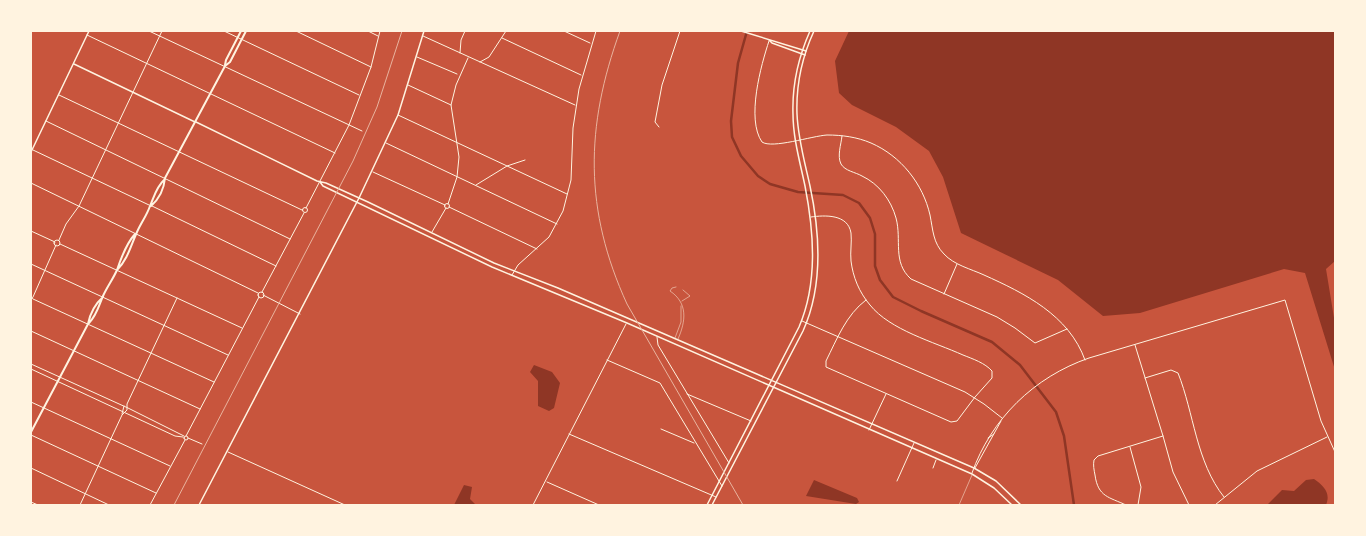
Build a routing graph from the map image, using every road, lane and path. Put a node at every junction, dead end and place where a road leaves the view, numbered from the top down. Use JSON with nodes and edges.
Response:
{"nodes":[{"id":1,"x":89,"y":31,"type":"edge"},
{"id":2,"x":149,"y":31,"type":"edge"},
{"id":3,"x":162,"y":31,"type":"edge"},
{"id":4,"x":224,"y":31,"type":"edge"},
{"id":5,"x":241,"y":31,"type":"edge"},
{"id":6,"x":246,"y":31,"type":"edge"},
{"id":7,"x":296,"y":31,"type":"edge"},
{"id":8,"x":368,"y":31,"type":"edge"},
{"id":9,"x":380,"y":31,"type":"edge"},
{"id":10,"x":424,"y":31,"type":"edge"},
{"id":11,"x":465,"y":31,"type":"edge"},
{"id":12,"x":506,"y":31,"type":"edge"},
{"id":13,"x":564,"y":31,"type":"edge"},
{"id":14,"x":596,"y":31,"type":"edge"},
{"id":15,"x":680,"y":31,"type":"edge"},
{"id":16,"x":742,"y":31,"type":"edge"},
{"id":17,"x":810,"y":31,"type":"edge"},
{"id":18,"x":814,"y":31,"type":"edge"},
{"id":19,"x":87,"y":35,"type":"junction"},
{"id":20,"x":160,"y":36,"type":"junction"},
{"id":21,"x":379,"y":36,"type":"junction"},
{"id":22,"x":423,"y":36,"type":"junction"},
{"id":23,"x":238,"y":38,"type":"junction"},
{"id":24,"x":502,"y":38,"type":"junction"},
{"id":25,"x":242,"y":39,"type":"junction"},
{"id":26,"x":769,"y":40,"type":"junction"},
{"id":27,"x":592,"y":44,"type":"junction"},
{"id":28,"x":802,"y":49,"type":"junction"},
{"id":29,"x":807,"y":51,"type":"junction"},
{"id":30,"x":801,"y":53,"type":"junction"},
{"id":31,"x":460,"y":54,"type":"junction"},
{"id":32,"x":805,"y":55,"type":"junction"},
{"id":33,"x":417,"y":56,"type":"junction"},
{"id":34,"x":468,"y":57,"type":"junction"},
{"id":35,"x":480,"y":62,"type":"junction"},
{"id":36,"x":74,"y":64,"type":"junction"},
{"id":37,"x":146,"y":64,"type":"junction"},
{"id":38,"x":225,"y":66,"type":"junction"},
{"id":39,"x":371,"y":67,"type":"junction"},
{"id":40,"x":457,"y":74,"type":"dead end"},
{"id":41,"x":582,"y":75,"type":"junction"},
{"id":42,"x":408,"y":85,"type":"junction"},
{"id":43,"x":133,"y":92,"type":"junction"},
{"id":44,"x":210,"y":93,"type":"junction"},
{"id":45,"x":58,"y":94,"type":"junction"},
{"id":46,"x":360,"y":96,"type":"junction"},
{"id":47,"x":451,"y":105,"type":"junction"},
{"id":48,"x":576,"y":105,"type":"junction"},
{"id":49,"x":398,"y":115,"type":"junction"},
{"id":50,"x":46,"y":121,"type":"junction"},
{"id":51,"x":119,"y":122,"type":"junction"},
{"id":52,"x":195,"y":122,"type":"junction"},
{"id":53,"x":349,"y":125,"type":"junction"},
{"id":54,"x":659,"y":128,"type":"dead end"},
{"id":55,"x":362,"y":131,"type":"dead end"},
{"id":56,"x":842,"y":136,"type":"junction"},
{"id":57,"x":800,"y":139,"type":"junction"},
{"id":58,"x":795,"y":140,"type":"junction"},
{"id":59,"x":458,"y":143,"type":"junction"},
{"id":60,"x":386,"y":144,"type":"junction"},
{"id":61,"x":32,"y":150,"type":"junction"},
{"id":62,"x":106,"y":150,"type":"junction"},
{"id":63,"x":180,"y":151,"type":"junction"},
{"id":64,"x":31,"y":152,"type":"edge"},
{"id":65,"x":335,"y":153,"type":"junction"},
{"id":66,"x":525,"y":160,"type":"dead end"},
{"id":67,"x":507,"y":166,"type":"junction"},
{"id":68,"x":373,"y":172,"type":"junction"},
{"id":69,"x":457,"y":177,"type":"junction"},
{"id":70,"x":92,"y":178,"type":"junction"},
{"id":71,"x":165,"y":178,"type":"junction"},
{"id":72,"x":320,"y":182,"type":"junction"},
{"id":73,"x":31,"y":183,"type":"edge"},
{"id":74,"x":475,"y":185,"type":"junction"},
{"id":75,"x":568,"y":194,"type":"junction"},
{"id":76,"x":359,"y":198,"type":"junction"},
{"id":77,"x":358,"y":202,"type":"junction"},
{"id":78,"x":448,"y":204,"type":"junction"},
{"id":79,"x":445,"y":205,"type":"junction"},
{"id":80,"x":79,"y":206,"type":"junction"},
{"id":81,"x":151,"y":206,"type":"junction"},
{"id":82,"x":449,"y":207,"type":"junction"},
{"id":83,"x":306,"y":208,"type":"junction"},
{"id":84,"x":446,"y":208,"type":"junction"},
{"id":85,"x":302,"y":210,"type":"junction"},
{"id":86,"x":304,"y":213,"type":"junction"},
{"id":87,"x":815,"y":216,"type":"junction"},
{"id":88,"x":810,"y":217,"type":"junction"},
{"id":89,"x":557,"y":224,"type":"junction"},
{"id":90,"x":31,"y":231,"type":"edge"},
{"id":91,"x":136,"y":233,"type":"junction"},
{"id":92,"x":431,"y":233,"type":"junction"},
{"id":93,"x":290,"y":239,"type":"junction"},
{"id":94,"x":59,"y":240,"type":"junction"},
{"id":95,"x":55,"y":242,"type":"junction"},
{"id":96,"x":60,"y":244,"type":"junction"},
{"id":97,"x":56,"y":246,"type":"junction"},
{"id":98,"x":538,"y":249,"type":"junction"},
{"id":99,"x":957,"y":263,"type":"junction"},
{"id":100,"x":31,"y":264,"type":"edge"},
{"id":101,"x":276,"y":266,"type":"junction"},
{"id":102,"x":45,"y":270,"type":"junction"},
{"id":103,"x":117,"y":270,"type":"junction"},
{"id":104,"x":514,"y":271,"type":"junction"},
{"id":105,"x":512,"y":276,"type":"junction"},
{"id":106,"x":676,"y":287,"type":"dead end"},
{"id":107,"x":683,"y":290,"type":"dead end"},
{"id":108,"x":262,"y":292,"type":"junction"},
{"id":109,"x":258,"y":294,"type":"junction"},
{"id":110,"x":944,"y":294,"type":"junction"},
{"id":111,"x":264,"y":296,"type":"junction"},
{"id":112,"x":102,"y":297,"type":"junction"},
{"id":113,"x":259,"y":297,"type":"junction"},
{"id":114,"x":32,"y":298,"type":"edge"},
{"id":115,"x":177,"y":298,"type":"junction"},
{"id":116,"x":866,"y":300,"type":"junction"},
{"id":117,"x":681,"y":302,"type":"junction"},
{"id":118,"x":681,"y":304,"type":"junction"},
{"id":119,"x":300,"y":314,"type":"junction"},
{"id":120,"x":802,"y":321,"type":"junction"},
{"id":121,"x":626,"y":323,"type":"junction"},
{"id":122,"x":807,"y":323,"type":"junction"},
{"id":123,"x":88,"y":324,"type":"junction"},
{"id":124,"x":164,"y":326,"type":"junction"},
{"id":125,"x":242,"y":328,"type":"junction"},
{"id":126,"x":1067,"y":329,"type":"junction"},
{"id":127,"x":31,"y":331,"type":"edge"},
{"id":128,"x":657,"y":337,"type":"junction"},
{"id":129,"x":838,"y":337,"type":"junction"},
{"id":130,"x":674,"y":339,"type":"junction"},
{"id":131,"x":678,"y":341,"type":"junction"},
{"id":132,"x":1135,"y":345,"type":"junction"},
{"id":133,"x":74,"y":350,"type":"junction"},
{"id":134,"x":151,"y":353,"type":"junction"},
{"id":135,"x":228,"y":355,"type":"junction"},
{"id":136,"x":607,"y":360,"type":"junction"},
{"id":137,"x":1085,"y":360,"type":"junction"},
{"id":138,"x":31,"y":364,"type":"edge"},
{"id":139,"x":31,"y":369,"type":"edge"},
{"id":140,"x":60,"y":377,"type":"junction"},
{"id":141,"x":1144,"y":378,"type":"junction"},
{"id":142,"x":58,"y":381,"type":"junction"},
{"id":143,"x":138,"y":381,"type":"junction"},
{"id":144,"x":772,"y":381,"type":"junction"},
{"id":145,"x":214,"y":382,"type":"junction"},
{"id":146,"x":776,"y":383,"type":"junction"},
{"id":147,"x":769,"y":386,"type":"junction"},
{"id":148,"x":773,"y":388,"type":"junction"},
{"id":149,"x":687,"y":394,"type":"junction"},
{"id":150,"x":886,"y":394,"type":"junction"},
{"id":151,"x":975,"y":397,"type":"junction"},
{"id":152,"x":31,"y":402,"type":"edge"},
{"id":153,"x":124,"y":406,"type":"junction"},
{"id":154,"x":127,"y":407,"type":"junction"},
{"id":155,"x":44,"y":408,"type":"junction"},
{"id":156,"x":200,"y":409,"type":"junction"},
{"id":157,"x":122,"y":412,"type":"junction"},
{"id":158,"x":125,"y":413,"type":"junction"},
{"id":159,"x":122,"y":415,"type":"junction"},
{"id":160,"x":1003,"y":418,"type":"junction"},
{"id":161,"x":751,"y":421,"type":"junction"},
{"id":162,"x":1001,"y":421,"type":"junction"},
{"id":163,"x":872,"y":424,"type":"junction"},
{"id":164,"x":661,"y":429,"type":"dead end"},
{"id":165,"x":870,"y":430,"type":"junction"},
{"id":166,"x":568,"y":433,"type":"junction"},
{"id":167,"x":31,"y":434,"type":"edge"},
{"id":168,"x":994,"y":434,"type":"junction"},
{"id":169,"x":1163,"y":436,"type":"junction"},
{"id":170,"x":184,"y":437,"type":"junction"},
{"id":171,"x":187,"y":437,"type":"junction"},
{"id":172,"x":1327,"y":437,"type":"junction"},
{"id":173,"x":111,"y":439,"type":"junction"},
{"id":174,"x":987,"y":439,"type":"junction"},
{"id":175,"x":185,"y":440,"type":"junction"},
{"id":176,"x":914,"y":442,"type":"junction"},
{"id":177,"x":695,"y":443,"type":"junction"},
{"id":178,"x":202,"y":444,"type":"dead end"},
{"id":179,"x":1130,"y":446,"type":"junction"},
{"id":180,"x":911,"y":448,"type":"junction"},
{"id":181,"x":227,"y":452,"type":"junction"},
{"id":182,"x":1335,"y":452,"type":"edge"},
{"id":183,"x":936,"y":459,"type":"junction"},
{"id":184,"x":729,"y":463,"type":"junction"},
{"id":185,"x":170,"y":466,"type":"junction"},
{"id":186,"x":98,"y":467,"type":"junction"},
{"id":187,"x":31,"y":468,"type":"edge"},
{"id":188,"x":933,"y":468,"type":"dead end"},
{"id":189,"x":974,"y":468,"type":"junction"},
{"id":190,"x":972,"y":474,"type":"junction"},
{"id":191,"x":546,"y":481,"type":"junction"},
{"id":192,"x":897,"y":481,"type":"dead end"},
{"id":193,"x":719,"y":482,"type":"junction"},
{"id":194,"x":722,"y":486,"type":"junction"},
{"id":195,"x":156,"y":493,"type":"junction"},
{"id":196,"x":86,"y":494,"type":"junction"},
{"id":197,"x":712,"y":496,"type":"junction"},
{"id":198,"x":716,"y":497,"type":"junction"},
{"id":199,"x":1224,"y":497,"type":"junction"},
{"id":200,"x":31,"y":502,"type":"edge"},
{"id":201,"x":38,"y":505,"type":"edge"},
{"id":202,"x":80,"y":505,"type":"edge"},
{"id":203,"x":109,"y":505,"type":"edge"},
{"id":204,"x":150,"y":505,"type":"edge"},
{"id":205,"x":199,"y":505,"type":"edge"},
{"id":206,"x":345,"y":505,"type":"edge"},
{"id":207,"x":533,"y":505,"type":"edge"},
{"id":208,"x":599,"y":505,"type":"edge"},
{"id":209,"x":707,"y":505,"type":"edge"},
{"id":210,"x":712,"y":505,"type":"edge"},
{"id":211,"x":959,"y":505,"type":"edge"},
{"id":212,"x":1012,"y":505,"type":"edge"},
{"id":213,"x":1021,"y":505,"type":"edge"},
{"id":214,"x":1126,"y":505,"type":"edge"},
{"id":215,"x":1138,"y":505,"type":"edge"},
{"id":216,"x":1189,"y":505,"type":"edge"},
{"id":217,"x":1215,"y":505,"type":"edge"}],
"edges":[{"from":1,"to":19,"type":"main road"},
{"from":2,"to":20,"type":"street"},
{"from":3,"to":20,"type":"street"},
{"from":4,"to":23,"type":"street"},
{"from":5,"to":23,"type":"main road"},
{"from":6,"to":25,"type":"main road"},
{"from":7,"to":39,"type":"street"},
{"from":8,"to":21,"type":"street"},
{"from":9,"to":21,"type":"street"},
{"from":10,"to":22,"type":"main road"},
{"from":11,"to":31,"type":"street"},
{"from":12,"to":24,"type":"street"},
{"from":13,"to":27,"type":"street"},
{"from":14,"to":27,"type":"street"},
{"from":15,"to":54,"type":"street"},
{"from":16,"to":26,"type":"main road"},
{"from":17,"to":28,"type":"main road"},
{"from":18,"to":29,"type":"main road"},
{"from":19,"to":36,"type":"main road"},
{"from":19,"to":37,"type":"street"},
{"from":20,"to":37,"type":"street"},
{"from":20,"to":38,"type":"street"},
{"from":21,"to":39,"type":"street"},
{"from":22,"to":31,"type":"street"},
{"from":22,"to":33,"type":"main road"},
{"from":23,"to":25,"type":"street"},
{"from":23,"to":38,"type":"main road"},
{"from":24,"to":35,"type":"street"},
{"from":24,"to":41,"type":"street"},
{"from":25,"to":38,"type":"main road"},
{"from":25,"to":46,"type":"street"},
{"from":26,"to":28,"type":"main road"},
{"from":26,"to":30,"type":"main road"},
{"from":26,"to":58,"type":"street"},
{"from":27,"to":41,"type":"street"},
{"from":28,"to":29,"type":"main road"},
{"from":28,"to":30,"type":"main road"},
{"from":29,"to":32,"type":"main road"},
{"from":30,"to":32,"type":"main road"},
{"from":30,"to":58,"type":"main road"},
{"from":31,"to":34,"type":"street"},
{"from":32,"to":57,"type":"main road"},
{"from":33,"to":40,"type":"street"},
{"from":33,"to":42,"type":"main road"},
{"from":34,"to":35,"type":"street"},
{"from":34,"to":47,"type":"street"},
{"from":35,"to":48,"type":"street"},
{"from":36,"to":43,"type":"main road"},
{"from":36,"to":45,"type":"main road"},
{"from":37,"to":43,"type":"street"},
{"from":37,"to":44,"type":"street"},
{"from":38,"to":44,"type":"main road"},
{"from":38,"to":53,"type":"street"},
{"from":39,"to":46,"type":"street"},
{"from":41,"to":48,"type":"street"},
{"from":42,"to":47,"type":"street"},
{"from":42,"to":49,"type":"main road"},
{"from":43,"to":51,"type":"street"},
{"from":43,"to":52,"type":"main road"},
{"from":44,"to":52,"type":"main road"},
{"from":44,"to":65,"type":"street"},
{"from":45,"to":50,"type":"main road"},
{"from":45,"to":51,"type":"street"},
{"from":46,"to":53,"type":"street"},
{"from":47,"to":59,"type":"street"},
{"from":48,"to":75,"type":"street"},
{"from":49,"to":59,"type":"street"},
{"from":49,"to":60,"type":"main road"},
{"from":50,"to":61,"type":"main road"},
{"from":50,"to":62,"type":"street"},
{"from":51,"to":62,"type":"street"},
{"from":51,"to":63,"type":"street"},
{"from":52,"to":63,"type":"main road"},
{"from":52,"to":72,"type":"main road"},
{"from":53,"to":55,"type":"street"},
{"from":53,"to":65,"type":"street"},
{"from":56,"to":57,"type":"street"},
{"from":56,"to":99,"type":"street"},
{"from":56,"to":110,"type":"street"},
{"from":57,"to":58,"type":"street"},
{"from":57,"to":87,"type":"main road"},
{"from":58,"to":88,"type":"main road"},
{"from":59,"to":67,"type":"street"},
{"from":59,"to":69,"type":"street"},
{"from":60,"to":68,"type":"main road"},
{"from":60,"to":69,"type":"street"},
{"from":61,"to":64,"type":"main road"},
{"from":61,"to":70,"type":"street"},
{"from":62,"to":70,"type":"street"},
{"from":62,"to":71,"type":"street"},
{"from":63,"to":71,"type":"main road"},
{"from":63,"to":85,"type":"street"},
{"from":65,"to":72,"type":"street"},
{"from":66,"to":67,"type":"street"},
{"from":67,"to":74,"type":"street"},
{"from":67,"to":75,"type":"street"},
{"from":68,"to":76,"type":"main road"},
{"from":68,"to":79,"type":"street"},
{"from":69,"to":74,"type":"street"},
{"from":69,"to":78,"type":"street"},
{"from":70,"to":80,"type":"street"},
{"from":70,"to":81,"type":"street"},
{"from":71,"to":81,"type":"main road"},
{"from":71,"to":81,"type":"main road"},
{"from":71,"to":93,"type":"street"},
{"from":72,"to":76,"type":"main road"},
{"from":72,"to":77,"type":"main road"},
{"from":72,"to":83,"type":"street"},
{"from":73,"to":80,"type":"street"},
{"from":74,"to":89,"type":"street"},
{"from":75,"to":89,"type":"street"},
{"from":76,"to":77,"type":"main road"},
{"from":76,"to":92,"type":"main road"},
{"from":77,"to":105,"type":"main road"},
{"from":77,"to":119,"type":"main road"},
{"from":78,"to":79,"type":"street"},
{"from":78,"to":82,"type":"street"},
{"from":79,"to":84,"type":"street"},
{"from":80,"to":91,"type":"street"},
{"from":80,"to":94,"type":"street"},
{"from":81,"to":91,"type":"main road"},
{"from":81,"to":101,"type":"street"},
{"from":82,"to":84,"type":"street"},
{"from":82,"to":98,"type":"street"},
{"from":83,"to":85,"type":"street"},
{"from":83,"to":86,"type":"street"},
{"from":84,"to":92,"type":"street"},
{"from":85,"to":86,"type":"street"},
{"from":86,"to":93,"type":"street"},
{"from":87,"to":88,"type":"street"},
{"from":87,"to":116,"type":"street"},
{"from":87,"to":122,"type":"main road"},
{"from":88,"to":120,"type":"main road"},
{"from":89,"to":98,"type":"street"},
{"from":90,"to":95,"type":"street"},
{"from":91,"to":103,"type":"main road"},
{"from":91,"to":103,"type":"main road"},
{"from":91,"to":109,"type":"street"},
{"from":92,"to":104,"type":"main road"},
{"from":93,"to":101,"type":"street"},
{"from":94,"to":95,"type":"street"},
{"from":94,"to":96,"type":"street"},
{"from":95,"to":97,"type":"street"},
{"from":96,"to":97,"type":"street"},
{"from":96,"to":103,"type":"street"},
{"from":97,"to":102,"type":"street"},
{"from":98,"to":104,"type":"street"},
{"from":99,"to":110,"type":"street"},
{"from":99,"to":126,"type":"street"},
{"from":100,"to":102,"type":"street"},
{"from":101,"to":108,"type":"street"},
{"from":102,"to":112,"type":"street"},
{"from":102,"to":114,"type":"street"},
{"from":103,"to":112,"type":"main road"},
{"from":103,"to":115,"type":"street"},
{"from":104,"to":105,"type":"street"},
{"from":104,"to":130,"type":"main road"},
{"from":105,"to":121,"type":"main road"},
{"from":106,"to":117,"type":"lane"},
{"from":107,"to":117,"type":"lane"},
{"from":108,"to":109,"type":"street"},
{"from":108,"to":111,"type":"street"},
{"from":109,"to":113,"type":"street"},
{"from":110,"to":126,"type":"street"},
{"from":111,"to":113,"type":"street"},
{"from":111,"to":119,"type":"street"},
{"from":112,"to":123,"type":"main road"},
{"from":112,"to":124,"type":"street"},
{"from":113,"to":125,"type":"street"},
{"from":114,"to":123,"type":"street"},
{"from":115,"to":124,"type":"street"},
{"from":115,"to":125,"type":"street"},
{"from":116,"to":129,"type":"street"},
{"from":116,"to":151,"type":"street"},
{"from":117,"to":118,"type":"lane"},
{"from":118,"to":130,"type":"lane"},
{"from":118,"to":131,"type":"lane"},
{"from":119,"to":181,"type":"main road"},
{"from":120,"to":122,"type":"street"},
{"from":120,"to":144,"type":"main road"},
{"from":121,"to":128,"type":"main road"},
{"from":121,"to":136,"type":"street"},
{"from":122,"to":129,"type":"street"},
{"from":122,"to":146,"type":"main road"},
{"from":123,"to":133,"type":"main road"},
{"from":123,"to":134,"type":"street"},
{"from":124,"to":134,"type":"street"},
{"from":124,"to":135,"type":"street"},
{"from":125,"to":135,"type":"street"},
{"from":126,"to":137,"type":"street"},
{"from":127,"to":133,"type":"street"},
{"from":128,"to":147,"type":"main road"},
{"from":128,"to":149,"type":"street"},
{"from":129,"to":150,"type":"street"},
{"from":129,"to":151,"type":"street"},
{"from":130,"to":131,"type":"main road"},
{"from":131,"to":144,"type":"main road"},
{"from":132,"to":137,"type":"street"},
{"from":132,"to":141,"type":"street"},
{"from":132,"to":172,"type":"street"},
{"from":133,"to":140,"type":"main road"},
{"from":133,"to":143,"type":"street"},
{"from":134,"to":143,"type":"street"},
{"from":134,"to":145,"type":"street"},
{"from":135,"to":145,"type":"street"},
{"from":136,"to":166,"type":"street"},
{"from":136,"to":177,"type":"street"},
{"from":137,"to":160,"type":"street"},
{"from":138,"to":140,"type":"street"},
{"from":139,"to":142,"type":"street"},
{"from":140,"to":142,"type":"main road"},
{"from":140,"to":153,"type":"street"},
{"from":141,"to":169,"type":"street"},
{"from":141,"to":199,"type":"street"},
{"from":142,"to":155,"type":"main road"},
{"from":142,"to":157,"type":"street"},
{"from":143,"to":154,"type":"street"},
{"from":143,"to":156,"type":"street"},
{"from":144,"to":146,"type":"main road"},
{"from":144,"to":147,"type":"main road"},
{"from":145,"to":156,"type":"street"},
{"from":146,"to":148,"type":"main road"},
{"from":146,"to":163,"type":"main road"},
{"from":147,"to":148,"type":"main road"},
{"from":147,"to":161,"type":"main road"},
{"from":148,"to":165,"type":"main road"},
{"from":148,"to":194,"type":"main road"},
{"from":149,"to":161,"type":"street"},
{"from":149,"to":184,"type":"street"},
{"from":150,"to":151,"type":"street"},
{"from":150,"to":163,"type":"street"},
{"from":151,"to":160,"type":"street"},
{"from":152,"to":155,"type":"street"},
{"from":153,"to":154,"type":"street"},
{"from":153,"to":157,"type":"street"},
{"from":154,"to":158,"type":"street"},
{"from":154,"to":170,"type":"street"},
{"from":155,"to":167,"type":"main road"},
{"from":155,"to":173,"type":"street"},
{"from":156,"to":171,"type":"street"},
{"from":157,"to":158,"type":"street"},
{"from":157,"to":159,"type":"street"},
{"from":158,"to":159,"type":"street"},
{"from":158,"to":170,"type":"street"},
{"from":159,"to":173,"type":"street"},
{"from":160,"to":162,"type":"street"},
{"from":161,"to":184,"type":"main road"},
{"from":162,"to":168,"type":"street"},
{"from":162,"to":174,"type":"street"},
{"from":163,"to":165,"type":"street"},
{"from":163,"to":176,"type":"main road"},
{"from":164,"to":177,"type":"street"},
{"from":165,"to":180,"type":"main road"},
{"from":166,"to":191,"type":"street"},
{"from":166,"to":197,"type":"street"},
{"from":167,"to":186,"type":"street"},
{"from":168,"to":174,"type":"street"},
{"from":168,"to":189,"type":"street"},
{"from":169,"to":179,"type":"street"},
{"from":169,"to":216,"type":"street"},
{"from":170,"to":171,"type":"street"},
{"from":170,"to":175,"type":"street"},
{"from":171,"to":175,"type":"street"},
{"from":171,"to":178,"type":"street"},
{"from":172,"to":182,"type":"street"},
{"from":172,"to":199,"type":"street"},
{"from":173,"to":185,"type":"street"},
{"from":173,"to":186,"type":"street"},
{"from":174,"to":189,"type":"street"},
{"from":175,"to":185,"type":"street"},
{"from":176,"to":180,"type":"street"},
{"from":176,"to":189,"type":"main road"},
{"from":177,"to":193,"type":"street"},
{"from":179,"to":214,"type":"street"},
{"from":179,"to":215,"type":"street"},
{"from":180,"to":183,"type":"main road"},
{"from":180,"to":192,"type":"street"},
{"from":181,"to":205,"type":"main road"},
{"from":181,"to":206,"type":"street"},
{"from":183,"to":188,"type":"street"},
{"from":183,"to":190,"type":"main road"},
{"from":184,"to":193,"type":"main road"},
{"from":185,"to":195,"type":"street"},
{"from":186,"to":195,"type":"street"},
{"from":186,"to":196,"type":"street"},
{"from":187,"to":196,"type":"street"},
{"from":189,"to":190,"type":"street"},
{"from":189,"to":213,"type":"main road"},
{"from":190,"to":211,"type":"lane"},
{"from":190,"to":212,"type":"main road"},
{"from":191,"to":207,"type":"street"},
{"from":191,"to":208,"type":"street"},
{"from":193,"to":194,"type":"street"},
{"from":193,"to":197,"type":"main road"},
{"from":194,"to":198,"type":"main road"},
{"from":195,"to":204,"type":"street"},
{"from":196,"to":202,"type":"street"},
{"from":196,"to":203,"type":"street"},
{"from":197,"to":198,"type":"street"},
{"from":197,"to":209,"type":"main road"},
{"from":198,"to":210,"type":"main road"},
{"from":199,"to":217,"type":"street"},
{"from":200,"to":201,"type":"street"}]}
